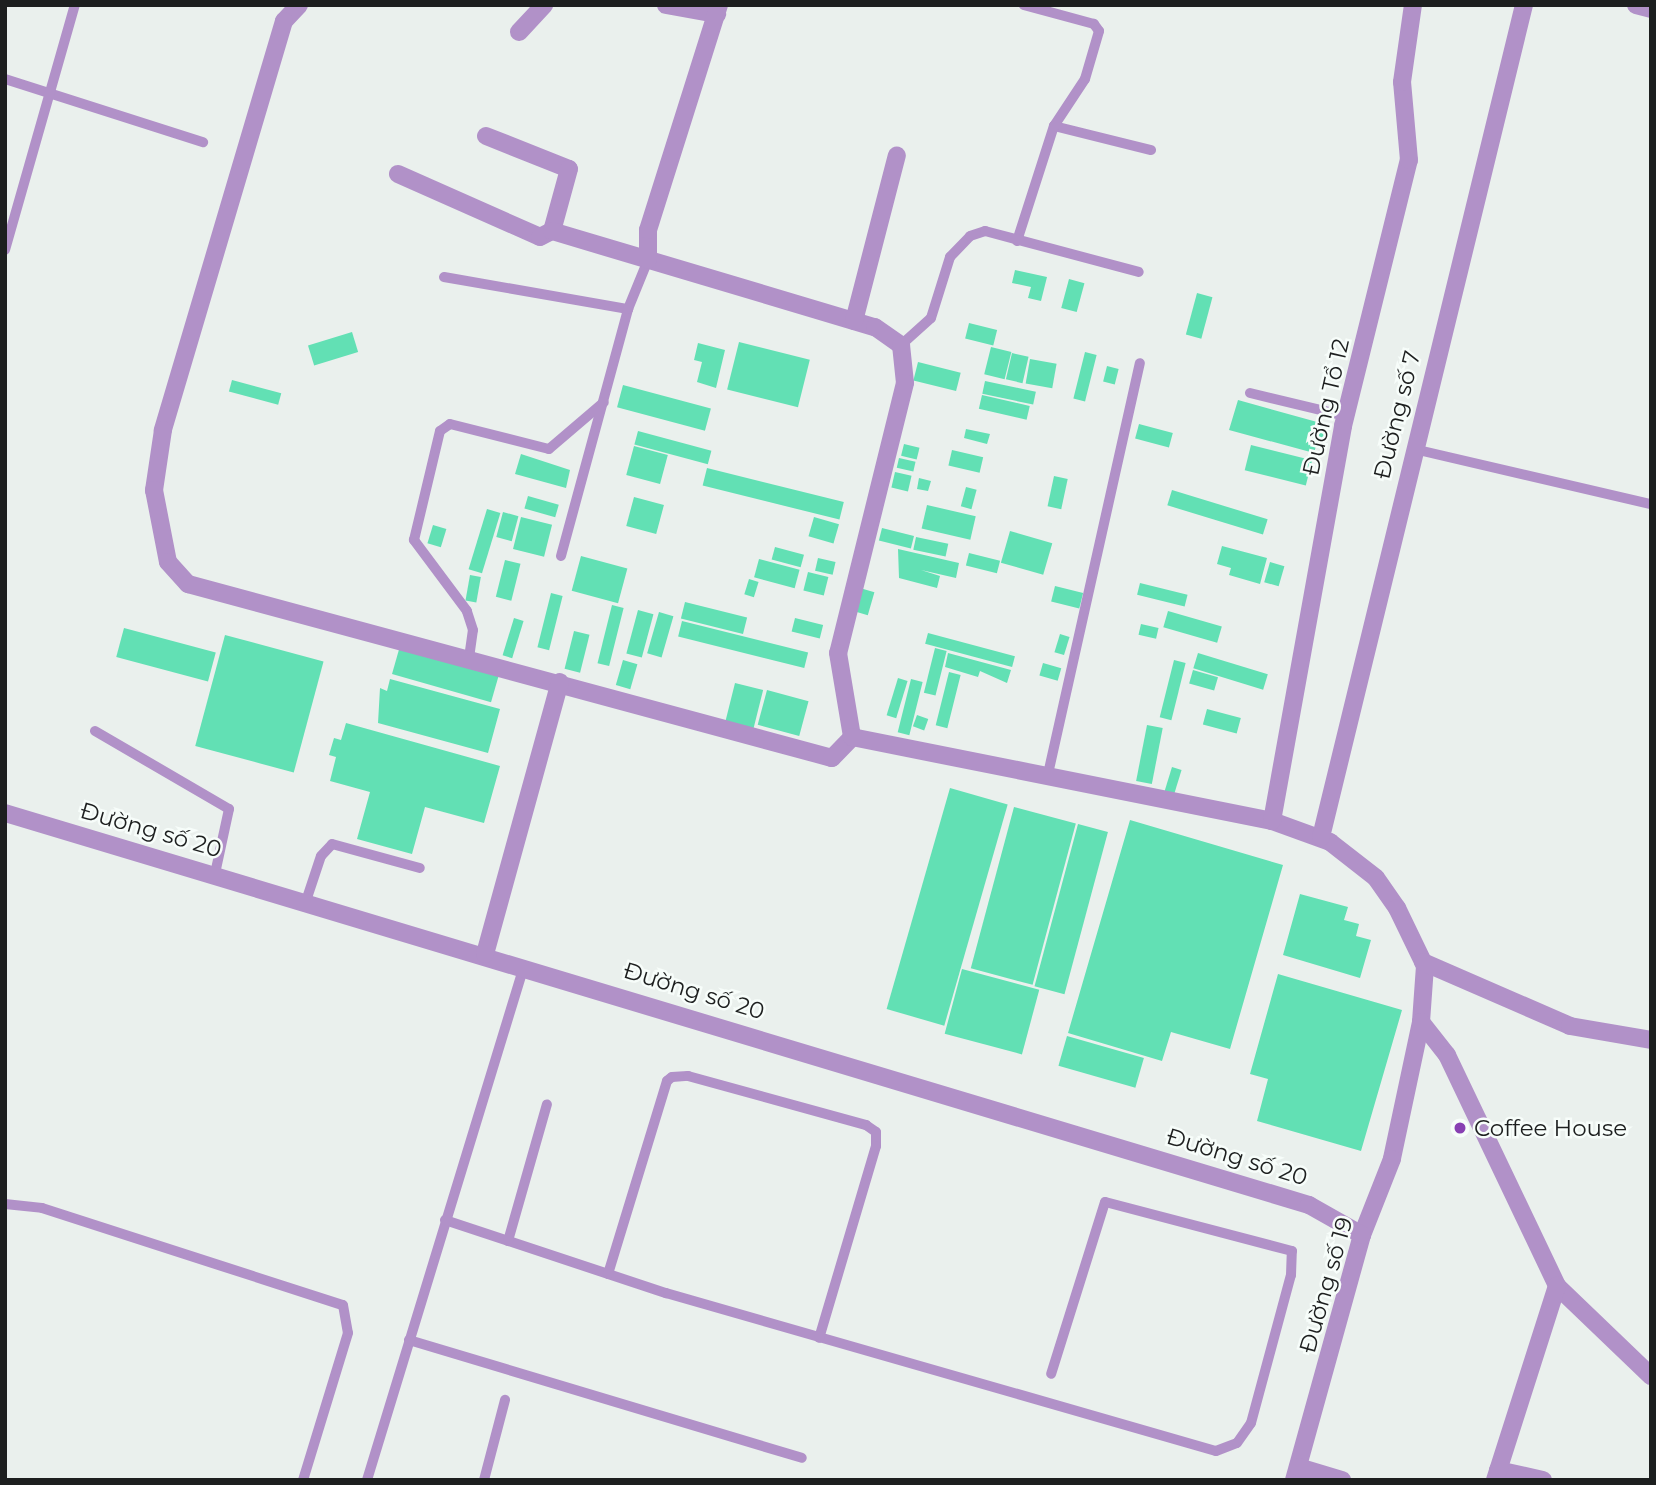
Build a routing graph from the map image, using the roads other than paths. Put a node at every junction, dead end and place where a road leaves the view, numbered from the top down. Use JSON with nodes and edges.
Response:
{"nodes":[{"id":1,"x":75,"y":5,"type":"edge"},
{"id":2,"x":299,"y":5,"type":"edge"},
{"id":3,"x":544,"y":5,"type":"edge"},
{"id":4,"x":666,"y":5,"type":"edge"},
{"id":5,"x":1024,"y":5,"type":"edge"},
{"id":6,"x":1413,"y":5,"type":"edge"},
{"id":7,"x":1524,"y":5,"type":"edge"},
{"id":8,"x":1636,"y":5,"type":"edge"},
{"id":9,"x":718,"y":9,"type":"edge"},
{"id":10,"x":1651,"y":9,"type":"edge"},
{"id":11,"x":519,"y":32,"type":"dead end"},
{"id":12,"x":5,"y":79,"type":"edge"},
{"id":13,"x":50,"y":93,"type":"junction"},
{"id":14,"x":1054,"y":127,"type":"junction"},
{"id":15,"x":486,"y":136,"type":"dead end"},
{"id":16,"x":203,"y":142,"type":"dead end"},
{"id":17,"x":1151,"y":150,"type":"dead end"},
{"id":18,"x":897,"y":155,"type":"dead end"},
{"id":19,"x":398,"y":174,"type":"dead end"},
{"id":20,"x":552,"y":231,"type":"junction"},
{"id":21,"x":1017,"y":241,"type":"junction"},
{"id":22,"x":5,"y":250,"type":"edge"},
{"id":23,"x":648,"y":260,"type":"junction"},
{"id":24,"x":1139,"y":272,"type":"dead end"},
{"id":25,"x":444,"y":278,"type":"dead end"},
{"id":26,"x":628,"y":309,"type":"junction"},
{"id":27,"x":854,"y":321,"type":"junction"},
{"id":28,"x":901,"y":345,"type":"junction"},
{"id":29,"x":1140,"y":363,"type":"dead end"},
{"id":30,"x":1250,"y":393,"type":"dead end"},
{"id":31,"x":604,"y":402,"type":"junction"},
{"id":32,"x":1346,"y":416,"type":"junction"},
{"id":33,"x":1414,"y":449,"type":"junction"},
{"id":34,"x":1651,"y":504,"type":"edge"},
{"id":35,"x":561,"y":556,"type":"dead end"},
{"id":36,"x":469,"y":658,"type":"junction"},
{"id":37,"x":560,"y":682,"type":"junction"},
{"id":38,"x":95,"y":732,"type":"dead end"},
{"id":39,"x":852,"y":737,"type":"junction"},
{"id":40,"x":1048,"y":774,"type":"junction"},
{"id":41,"x":5,"y":813,"type":"edge"},
{"id":42,"x":1272,"y":821,"type":"junction"},
{"id":43,"x":1321,"y":837,"type":"junction"},
{"id":44,"x":420,"y":868,"type":"dead end"},
{"id":45,"x":215,"y":874,"type":"junction"},
{"id":46,"x":306,"y":901,"type":"junction"},
{"id":47,"x":485,"y":954,"type":"junction"},
{"id":48,"x":1423,"y":962,"type":"junction"},
{"id":49,"x":524,"y":965,"type":"junction"},
{"id":50,"x":1421,"y":1021,"type":"junction"},
{"id":51,"x":1651,"y":1040,"type":"edge"},
{"id":52,"x":547,"y":1104,"type":"dead end"},
{"id":53,"x":5,"y":1204,"type":"edge"},
{"id":54,"x":445,"y":1220,"type":"junction"},
{"id":55,"x":1362,"y":1235,"type":"junction"},
{"id":56,"x":508,"y":1241,"type":"junction"},
{"id":57,"x":608,"y":1274,"type":"junction"},
{"id":58,"x":1557,"y":1286,"type":"junction"},
{"id":59,"x":818,"y":1338,"type":"junction"},
{"id":60,"x":409,"y":1340,"type":"junction"},
{"id":61,"x":1051,"y":1374,"type":"dead end"},
{"id":62,"x":1651,"y":1376,"type":"edge"},
{"id":63,"x":505,"y":1400,"type":"dead end"},
{"id":64,"x":802,"y":1458,"type":"dead end"},
{"id":65,"x":1296,"y":1474,"type":"edge"},
{"id":66,"x":1496,"y":1475,"type":"edge"},
{"id":67,"x":303,"y":1480,"type":"edge"},
{"id":68,"x":367,"y":1480,"type":"edge"},
{"id":69,"x":484,"y":1480,"type":"edge"},
{"id":70,"x":1342,"y":1480,"type":"edge"},
{"id":71,"x":1543,"y":1480,"type":"edge"}],
"edges":[{"from":1,"to":13,"type":"lane"},
{"from":2,"to":36,"type":"street"},
{"from":3,"to":11,"type":"street"},
{"from":4,"to":9,"type":"street"},
{"from":5,"to":14,"type":"lane"},
{"from":6,"to":32,"type":"street","name":"Đường Tổ 12"},
{"from":7,"to":33,"type":"street","name":"Đường số 7"},
{"from":8,"to":10,"type":"street"},
{"from":9,"to":23,"type":"street"},
{"from":12,"to":13,"type":"lane"},
{"from":13,"to":16,"type":"lane"},
{"from":13,"to":22,"type":"lane"},
{"from":14,"to":17,"type":"lane"},
{"from":14,"to":21,"type":"lane"},
{"from":15,"to":20,"type":"street"},
{"from":18,"to":27,"type":"street"},
{"from":19,"to":20,"type":"street"},
{"from":20,"to":23,"type":"street"},
{"from":21,"to":24,"type":"lane"},
{"from":21,"to":28,"type":"lane"},
{"from":23,"to":26,"type":"lane"},
{"from":23,"to":27,"type":"street"},
{"from":25,"to":26,"type":"lane"},
{"from":26,"to":31,"type":"lane"},
{"from":27,"to":28,"type":"street"},
{"from":28,"to":39,"type":"street"},
{"from":29,"to":40,"type":"lane"},
{"from":30,"to":32,"type":"lane"},
{"from":31,"to":35,"type":"lane"},
{"from":31,"to":36,"type":"lane"},
{"from":32,"to":42,"type":"street","name":"Đường Tổ 12"},
{"from":33,"to":34,"type":"lane"},
{"from":33,"to":43,"type":"street","name":"Đường số 7"},
{"from":36,"to":37,"type":"street"},
{"from":37,"to":39,"type":"street"},
{"from":37,"to":47,"type":"street"},
{"from":38,"to":45,"type":"lane"},
{"from":39,"to":40,"type":"street"},
{"from":40,"to":42,"type":"street"},
{"from":41,"to":45,"type":"street","name":"Đường số 20"},
{"from":42,"to":43,"type":"street"},
{"from":43,"to":48,"type":"street"},
{"from":44,"to":46,"type":"lane"},
{"from":45,"to":46,"type":"street","name":"Đường số 20"},
{"from":46,"to":47,"type":"street","name":"Đường số 20"},
{"from":47,"to":49,"type":"street","name":"Đường số 20"},
{"from":48,"to":50,"type":"street","name":"Đường số 19"},
{"from":48,"to":51,"type":"street"},
{"from":49,"to":54,"type":"lane"},
{"from":49,"to":55,"type":"street","name":"Đường số 20"},
{"from":50,"to":55,"type":"street","name":"Đường số 19"},
{"from":50,"to":58,"type":"street"},
{"from":52,"to":56,"type":"lane"},
{"from":53,"to":67,"type":"lane"},
{"from":54,"to":56,"type":"lane"},
{"from":54,"to":60,"type":"lane"},
{"from":55,"to":65,"type":"street","name":"Đường số 19"},
{"from":56,"to":57,"type":"lane"},
{"from":57,"to":59,"type":"lane"},
{"from":57,"to":59,"type":"lane"},
{"from":58,"to":62,"type":"street"},
{"from":58,"to":66,"type":"street"},
{"from":59,"to":61,"type":"lane"},
{"from":60,"to":64,"type":"lane"},
{"from":60,"to":68,"type":"lane"},
{"from":63,"to":69,"type":"lane"},
{"from":65,"to":70,"type":"street"},
{"from":66,"to":71,"type":"street"}]}
